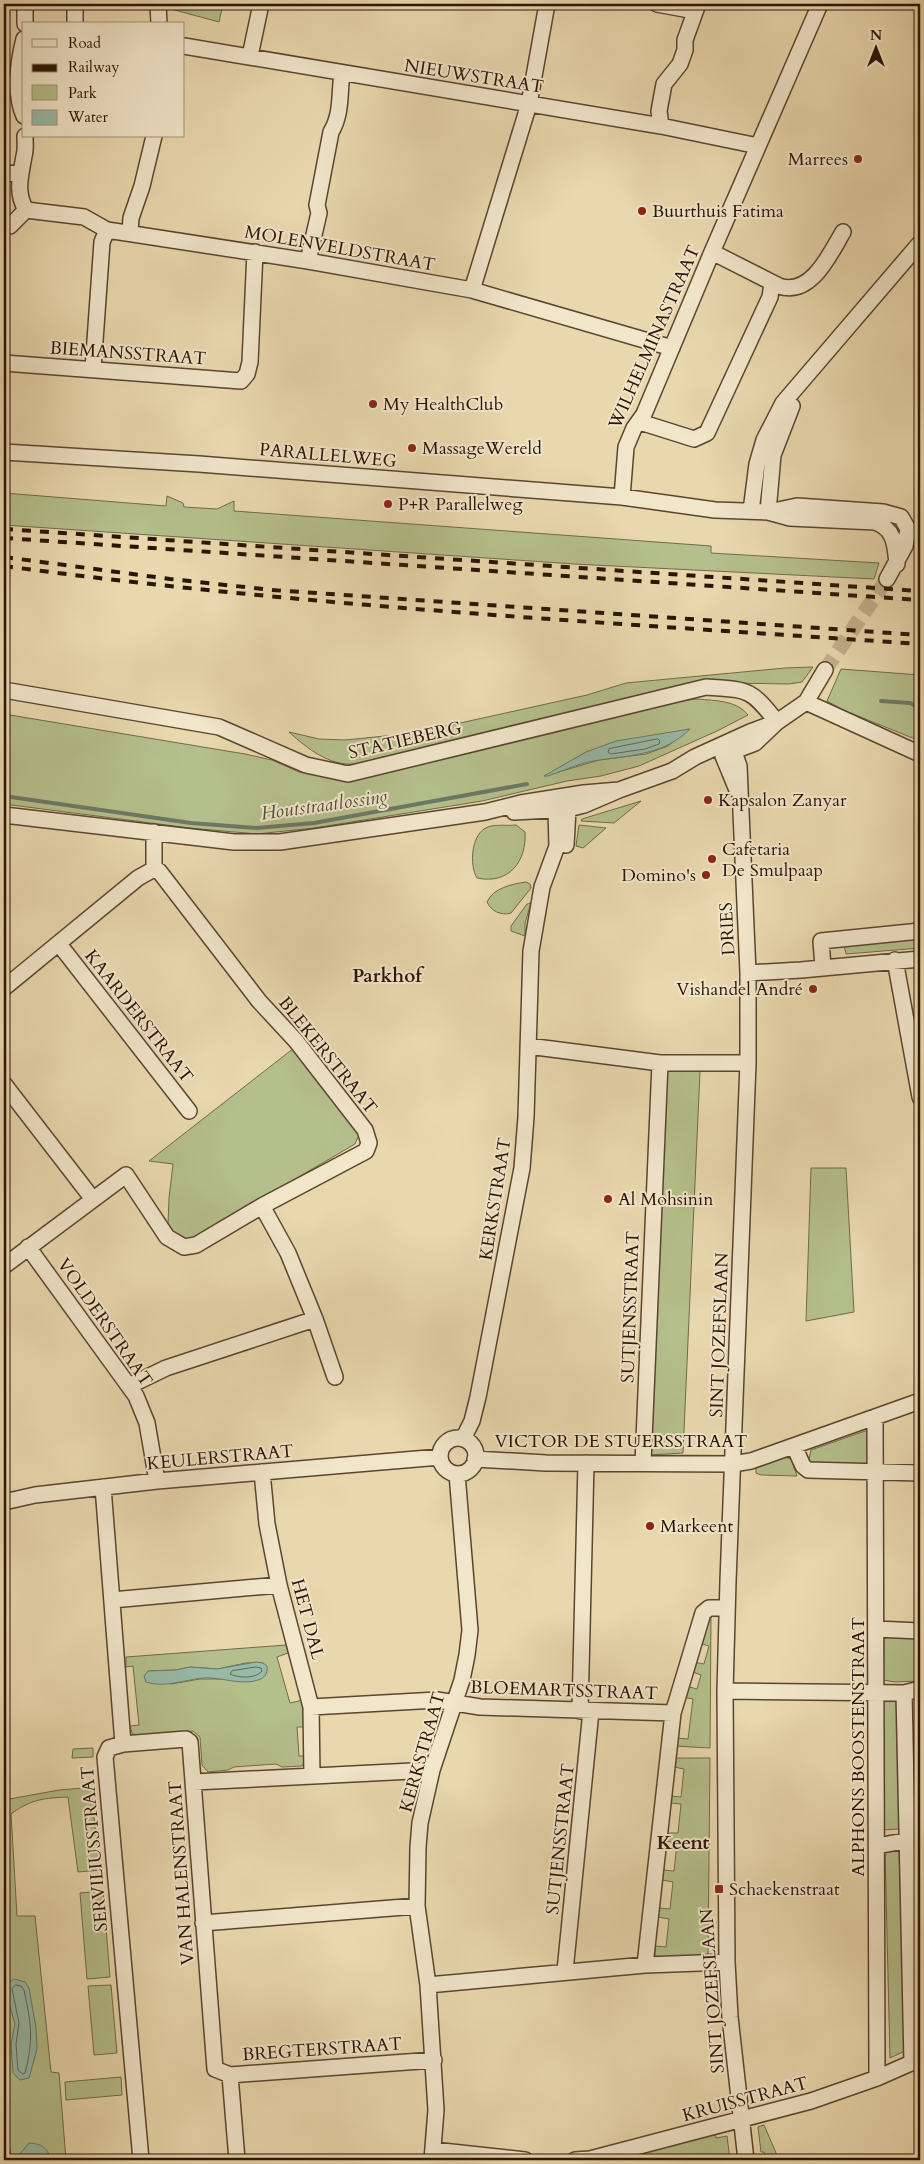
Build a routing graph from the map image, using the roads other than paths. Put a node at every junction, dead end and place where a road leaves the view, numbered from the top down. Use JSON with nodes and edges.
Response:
{"nodes":[{"id":1,"x":25,"y":4,"type":"edge"},
{"id":2,"x":75,"y":4,"type":"edge"},
{"id":3,"x":158,"y":4,"type":"edge"},
{"id":4,"x":261,"y":4,"type":"edge"},
{"id":5,"x":547,"y":4,"type":"edge"},
{"id":6,"x":657,"y":4,"type":"edge"},
{"id":7,"x":820,"y":4,"type":"edge"},
{"id":8,"x":697,"y":7,"type":"edge"},
{"id":9,"x":25,"y":22,"type":"edge"},
{"id":10,"x":75,"y":22,"type":"edge"},
{"id":11,"x":159,"y":22,"type":"edge"},
{"id":12,"x":22,"y":45,"type":"edge"},
{"id":13,"x":185,"y":46,"type":"edge"},
{"id":14,"x":250,"y":56,"type":"junction"},
{"id":15,"x":342,"y":74,"type":"junction"},
{"id":16,"x":529,"y":104,"type":"junction"},
{"id":17,"x":22,"y":112,"type":"edge"},
{"id":18,"x":661,"y":126,"type":"junction"},
{"id":19,"x":25,"y":138,"type":"edge"},
{"id":20,"x":154,"y":138,"type":"edge"},
{"id":21,"x":758,"y":146,"type":"junction"},
{"id":22,"x":4,"y":174,"type":"edge"},
{"id":23,"x":19,"y":174,"type":"junction"},
{"id":24,"x":26,"y":210,"type":"junction"},
{"id":25,"x":4,"y":226,"type":"edge"},
{"id":26,"x":107,"y":230,"type":"junction"},
{"id":27,"x":130,"y":232,"type":"junction"},
{"id":28,"x":844,"y":232,"type":"dead end"},
{"id":29,"x":920,"y":243,"type":"edge"},
{"id":30,"x":255,"y":252,"type":"junction"},
{"id":31,"x":712,"y":252,"type":"junction"},
{"id":32,"x":308,"y":261,"type":"junction"},
{"id":33,"x":772,"y":283,"type":"junction"},
{"id":34,"x":472,"y":290,"type":"junction"},
{"id":35,"x":672,"y":348,"type":"junction"},
{"id":36,"x":4,"y":363,"type":"edge"},
{"id":37,"x":93,"y":369,"type":"junction"},
{"id":38,"x":804,"y":380,"type":"junction"},
{"id":39,"x":640,"y":422,"type":"junction"},
{"id":40,"x":4,"y":452,"type":"edge"},
{"id":41,"x":622,"y":497,"type":"junction"},
{"id":42,"x":751,"y":511,"type":"junction"},
{"id":43,"x":768,"y":512,"type":"junction"},
{"id":44,"x":914,"y":527,"type":"edge"},
{"id":45,"x":891,"y":532,"type":"junction"},
{"id":46,"x":896,"y":564,"type":"junction"},
{"id":47,"x":887,"y":579,"type":"tunnel mouth"},
{"id":48,"x":826,"y":670,"type":"tunnel mouth"},
{"id":49,"x":4,"y":690,"type":"edge"},
{"id":50,"x":806,"y":702,"type":"junction"},
{"id":51,"x":776,"y":722,"type":"junction"},
{"id":52,"x":920,"y":754,"type":"edge"},
{"id":53,"x":729,"y":756,"type":"junction"},
{"id":54,"x":561,"y":805,"type":"junction"},
{"id":55,"x":5,"y":817,"type":"edge"},
{"id":56,"x":154,"y":832,"type":"junction"},
{"id":57,"x":154,"y":869,"type":"junction"},
{"id":58,"x":920,"y":931,"type":"edge"},
{"id":59,"x":59,"y":944,"type":"junction"},
{"id":60,"x":920,"y":959,"type":"edge"},
{"id":61,"x":895,"y":960,"type":"junction"},
{"id":62,"x":823,"y":967,"type":"junction"},
{"id":63,"x":748,"y":973,"type":"junction"},
{"id":64,"x":4,"y":988,"type":"edge"},
{"id":65,"x":528,"y":1046,"type":"junction"},
{"id":66,"x":660,"y":1063,"type":"junction"},
{"id":67,"x":748,"y":1063,"type":"junction"},
{"id":68,"x":4,"y":1084,"type":"edge"},
{"id":69,"x":920,"y":1097,"type":"edge"},
{"id":70,"x":189,"y":1111,"type":"dead end"},
{"id":71,"x":92,"y":1198,"type":"junction"},
{"id":72,"x":262,"y":1206,"type":"junction"},
{"id":73,"x":28,"y":1247,"type":"junction"},
{"id":74,"x":4,"y":1266,"type":"edge"},
{"id":75,"x":315,"y":1319,"type":"junction"},
{"id":76,"x":335,"y":1377,"type":"dead end"},
{"id":77,"x":129,"y":1386,"type":"junction"},
{"id":78,"x":920,"y":1402,"type":"edge"},
{"id":79,"x":875,"y":1417,"type":"junction"},
{"id":80,"x":463,"y":1439,"type":"junction"},
{"id":81,"x":794,"y":1446,"type":"junction"},
{"id":82,"x":440,"y":1457,"type":"junction"},
{"id":83,"x":475,"y":1459,"type":"junction"},
{"id":84,"x":586,"y":1463,"type":"junction"},
{"id":85,"x":643,"y":1463,"type":"junction"},
{"id":86,"x":732,"y":1464,"type":"junction"},
{"id":87,"x":262,"y":1472,"type":"junction"},
{"id":88,"x":875,"y":1472,"type":"junction"},
{"id":89,"x":457,"y":1474,"type":"junction"},
{"id":90,"x":920,"y":1474,"type":"edge"},
{"id":91,"x":157,"y":1481,"type":"junction"},
{"id":92,"x":103,"y":1487,"type":"junction"},
{"id":93,"x":4,"y":1502,"type":"edge"},
{"id":94,"x":279,"y":1585,"type":"junction"},
{"id":95,"x":112,"y":1600,"type":"junction"},
{"id":96,"x":727,"y":1608,"type":"junction"},
{"id":97,"x":876,"y":1630,"type":"junction"},
{"id":98,"x":920,"y":1631,"type":"edge"},
{"id":99,"x":920,"y":1689,"type":"edge"},
{"id":100,"x":726,"y":1691,"type":"junction"},
{"id":101,"x":876,"y":1693,"type":"junction"},
{"id":102,"x":904,"y":1693,"type":"junction"},
{"id":103,"x":454,"y":1704,"type":"junction"},
{"id":104,"x":311,"y":1707,"type":"junction"},
{"id":105,"x":586,"y":1711,"type":"junction"},
{"id":106,"x":673,"y":1713,"type":"junction"},
{"id":107,"x":123,"y":1744,"type":"junction"},
{"id":108,"x":432,"y":1770,"type":"junction"},
{"id":109,"x":312,"y":1776,"type":"junction"},
{"id":110,"x":194,"y":1782,"type":"junction"},
{"id":111,"x":914,"y":1839,"type":"edge"},
{"id":112,"x":878,"y":1846,"type":"junction"},
{"id":113,"x":417,"y":1906,"type":"junction"},
{"id":114,"x":203,"y":1922,"type":"junction"},
{"id":115,"x":727,"y":1962,"type":"junction"},
{"id":116,"x":645,"y":1965,"type":"junction"},
{"id":117,"x":565,"y":1971,"type":"junction"},
{"id":118,"x":428,"y":1985,"type":"junction"},
{"id":119,"x":434,"y":2060,"type":"junction"},
{"id":120,"x":916,"y":2061,"type":"edge"},
{"id":121,"x":215,"y":2069,"type":"joint"},
{"id":122,"x":230,"y":2076,"type":"junction"},
{"id":123,"x":878,"y":2078,"type":"junction"},
{"id":124,"x":742,"y":2120,"type":"junction"},
{"id":125,"x":432,"y":2155,"type":"edge"},
{"id":126,"x":142,"y":2160,"type":"edge"},
{"id":127,"x":238,"y":2160,"type":"edge"},
{"id":128,"x":525,"y":2160,"type":"edge"},
{"id":129,"x":575,"y":2160,"type":"edge"},
{"id":130,"x":746,"y":2160,"type":"edge"}],
"edges":[{"from":1,"to":9,"type":"street"},
{"from":2,"to":10,"type":"street"},
{"from":3,"to":11,"type":"street"},
{"from":4,"to":14,"type":"street"},
{"from":5,"to":16,"type":"street"},
{"from":6,"to":8,"type":"street"},
{"from":7,"to":21,"type":"street","name":"WILHELMINASTRAAT"},
{"from":8,"to":18,"type":"street"},
{"from":12,"to":17,"type":"street"},
{"from":13,"to":14,"type":"street","name":"NIEUWSTRAAT"},
{"from":14,"to":15,"type":"street","name":"NIEUWSTRAAT"},
{"from":15,"to":16,"type":"street","name":"NIEUWSTRAAT"},
{"from":15,"to":32,"type":"street"},
{"from":16,"to":18,"type":"street","name":"NIEUWSTRAAT"},
{"from":16,"to":34,"type":"street"},
{"from":18,"to":21,"type":"street","name":"NIEUWSTRAAT"},
{"from":19,"to":23,"type":"street"},
{"from":20,"to":27,"type":"street"},
{"from":21,"to":31,"type":"street","name":"WILHELMINASTRAAT"},
{"from":22,"to":23,"type":"street"},
{"from":23,"to":24,"type":"street"},
{"from":24,"to":25,"type":"street"},
{"from":24,"to":26,"type":"street","name":"MOLENVELDSTRAAT"},
{"from":26,"to":27,"type":"street","name":"MOLENVELDSTRAAT"},
{"from":26,"to":37,"type":"street"},
{"from":27,"to":30,"type":"street","name":"MOLENVELDSTRAAT"},
{"from":28,"to":33,"type":"street"},
{"from":29,"to":38,"type":"street"},
{"from":30,"to":32,"type":"street","name":"MOLENVELDSTRAAT"},
{"from":30,"to":37,"type":"street","name":"BIEMANSSTRAAT"},
{"from":31,"to":33,"type":"street"},
{"from":31,"to":35,"type":"street","name":"WILHELMINASTRAAT"},
{"from":32,"to":34,"type":"street","name":"MOLENVELDSTRAAT"},
{"from":33,"to":39,"type":"street"},
{"from":34,"to":35,"type":"street","name":"MOLENVELDSTRAAT"},
{"from":35,"to":39,"type":"street","name":"WILHELMINASTRAAT"},
{"from":36,"to":37,"type":"street","name":"BIEMANSSTRAAT"},
{"from":38,"to":42,"type":"street"},
{"from":38,"to":43,"type":"street"},
{"from":39,"to":41,"type":"street","name":"WILHELMINASTRAAT"},
{"from":40,"to":41,"type":"street","name":"PARALLELWEG"},
{"from":41,"to":42,"type":"street","name":"PARALLELWEG"},
{"from":42,"to":43,"type":"street","name":"PARALLELWEG"},
{"from":43,"to":44,"type":"street","name":"PARALLELWEG"},
{"from":43,"to":45,"type":"street","name":"PARALLELWEG"},
{"from":44,"to":45,"type":"street"},
{"from":44,"to":46,"type":"street"},
{"from":45,"to":46,"type":"street"},
{"from":46,"to":47,"type":"street"},
{"from":48,"to":50,"type":"street"},
{"from":49,"to":51,"type":"street","name":"STATIEBERG"},
{"from":50,"to":51,"type":"street"},
{"from":50,"to":52,"type":"street"},
{"from":51,"to":53,"type":"street"},
{"from":53,"to":54,"type":"street"},
{"from":53,"to":63,"type":"street","name":"DRIES"},
{"from":54,"to":56,"type":"street"},
{"from":54,"to":65,"type":"street","name":"KERKSTRAAT"},
{"from":55,"to":56,"type":"street"},
{"from":56,"to":57,"type":"street"},
{"from":57,"to":59,"type":"street"},
{"from":57,"to":72,"type":"street","name":"BLEKERSTRAAT"},
{"from":58,"to":62,"type":"street"},
{"from":59,"to":64,"type":"street"},
{"from":59,"to":70,"type":"street","name":"KAARDERSTRAAT"},
{"from":60,"to":61,"type":"street"},
{"from":61,"to":62,"type":"street"},
{"from":61,"to":69,"type":"street"},
{"from":62,"to":63,"type":"street"},
{"from":63,"to":67,"type":"street","name":"DRIES"},
{"from":65,"to":66,"type":"street"},
{"from":65,"to":80,"type":"street","name":"KERKSTRAAT"},
{"from":66,"to":67,"type":"street"},
{"from":66,"to":85,"type":"street","name":"SUTJENSSTRAAT"},
{"from":67,"to":86,"type":"street","name":"SINT JOZEFSLAAN"},
{"from":68,"to":71,"type":"street"},
{"from":71,"to":72,"type":"street","name":"BLEKERSTRAAT"},
{"from":71,"to":73,"type":"street"},
{"from":72,"to":75,"type":"street"},
{"from":73,"to":74,"type":"street"},
{"from":73,"to":77,"type":"street","name":"VOLDERSTRAAT"},
{"from":75,"to":76,"type":"street"},
{"from":75,"to":77,"type":"street"},
{"from":77,"to":91,"type":"street","name":"VOLDERSTRAAT"},
{"from":78,"to":79,"type":"street","name":"VICTOR DE STUERSSTRAAT"},
{"from":79,"to":81,"type":"street","name":"VICTOR DE STUERSSTRAAT"},
{"from":79,"to":88,"type":"street","name":"ALPHONS BOOSTENSTRAAT"},
{"from":80,"to":82,"type":"street"},
{"from":80,"to":83,"type":"street"},
{"from":81,"to":86,"type":"street","name":"VICTOR DE STUERSSTRAAT"},
{"from":81,"to":88,"type":"street"},
{"from":82,"to":87,"type":"street","name":"KEULERSTRAAT"},
{"from":82,"to":89,"type":"street"},
{"from":83,"to":84,"type":"street","name":"VICTOR DE STUERSSTRAAT"},
{"from":83,"to":89,"type":"street"},
{"from":84,"to":85,"type":"street","name":"VICTOR DE STUERSSTRAAT"},
{"from":84,"to":105,"type":"street","name":"SUTJENSSTRAAT"},
{"from":85,"to":86,"type":"street","name":"VICTOR DE STUERSSTRAAT"},
{"from":86,"to":96,"type":"street","name":"SINT JOZEFSLAAN"},
{"from":87,"to":91,"type":"street","name":"KEULERSTRAAT"},
{"from":87,"to":94,"type":"street","name":"HET DAL"},
{"from":88,"to":90,"type":"street"},
{"from":88,"to":97,"type":"street","name":"ALPHONS BOOSTENSTRAAT"},
{"from":89,"to":103,"type":"street","name":"KERKSTRAAT"},
{"from":91,"to":92,"type":"street","name":"KEULERSTRAAT"},
{"from":92,"to":93,"type":"street","name":"KEULERSTRAAT"},
{"from":92,"to":95,"type":"street"},
{"from":94,"to":95,"type":"street"},
{"from":94,"to":104,"type":"street","name":"HET DAL"},
{"from":95,"to":107,"type":"street"},
{"from":96,"to":100,"type":"street","name":"SINT JOZEFSLAAN"},
{"from":96,"to":106,"type":"street"},
{"from":97,"to":98,"type":"street"},
{"from":97,"to":101,"type":"street","name":"ALPHONS BOOSTENSTRAAT"},
{"from":99,"to":102,"type":"street"},
{"from":100,"to":101,"type":"street"},
{"from":100,"to":115,"type":"street","name":"SINT JOZEFSLAAN"},
{"from":101,"to":102,"type":"street"},
{"from":101,"to":112,"type":"street","name":"ALPHONS BOOSTENSTRAAT"},
{"from":102,"to":111,"type":"street"},
{"from":103,"to":104,"type":"street","name":"BLOEMARTSSTRAAT"},
{"from":103,"to":105,"type":"street","name":"BLOEMARTSSTRAAT"},
{"from":103,"to":108,"type":"street","name":"KERKSTRAAT"},
{"from":104,"to":109,"type":"street","name":"HET DAL"},
{"from":105,"to":106,"type":"street","name":"BLOEMARTSSTRAAT"},
{"from":105,"to":117,"type":"street","name":"SUTJENSSTRAAT"},
{"from":106,"to":116,"type":"street"},
{"from":107,"to":110,"type":"street","name":"VAN HALENSTRAAT"},
{"from":107,"to":126,"type":"street","name":"SERVILIUSSTRAAT"},
{"from":108,"to":109,"type":"street"},
{"from":108,"to":113,"type":"street","name":"KERKSTRAAT"},
{"from":109,"to":110,"type":"street"},
{"from":110,"to":114,"type":"street","name":"VAN HALENSTRAAT"},
{"from":111,"to":112,"type":"street"},
{"from":111,"to":120,"type":"street"},
{"from":112,"to":123,"type":"street","name":"ALPHONS BOOSTENSTRAAT"},
{"from":113,"to":114,"type":"street"},
{"from":113,"to":118,"type":"street","name":"KERKSTRAAT"},
{"from":114,"to":121,"type":"street","name":"VAN HALENSTRAAT"},
{"from":115,"to":116,"type":"street"},
{"from":115,"to":124,"type":"street","name":"SINT JOZEFSLAAN"},
{"from":116,"to":117,"type":"street"},
{"from":117,"to":118,"type":"street"},
{"from":118,"to":119,"type":"street","name":"KERKSTRAAT"},
{"from":119,"to":122,"type":"street","name":"BREGTERSTRAAT"},
{"from":119,"to":125,"type":"street","name":"KERKSTRAAT"},
{"from":120,"to":123,"type":"street","name":"KRUISSTRAAT"},
{"from":121,"to":122,"type":"street","name":"BREGTERSTRAAT"},
{"from":122,"to":127,"type":"street"},
{"from":123,"to":124,"type":"street","name":"KRUISSTRAAT"},
{"from":124,"to":129,"type":"street","name":"KRUISSTRAAT"},
{"from":124,"to":130,"type":"street","name":"SINT JOZEFSLAAN"},
{"from":125,"to":128,"type":"street"}]}
